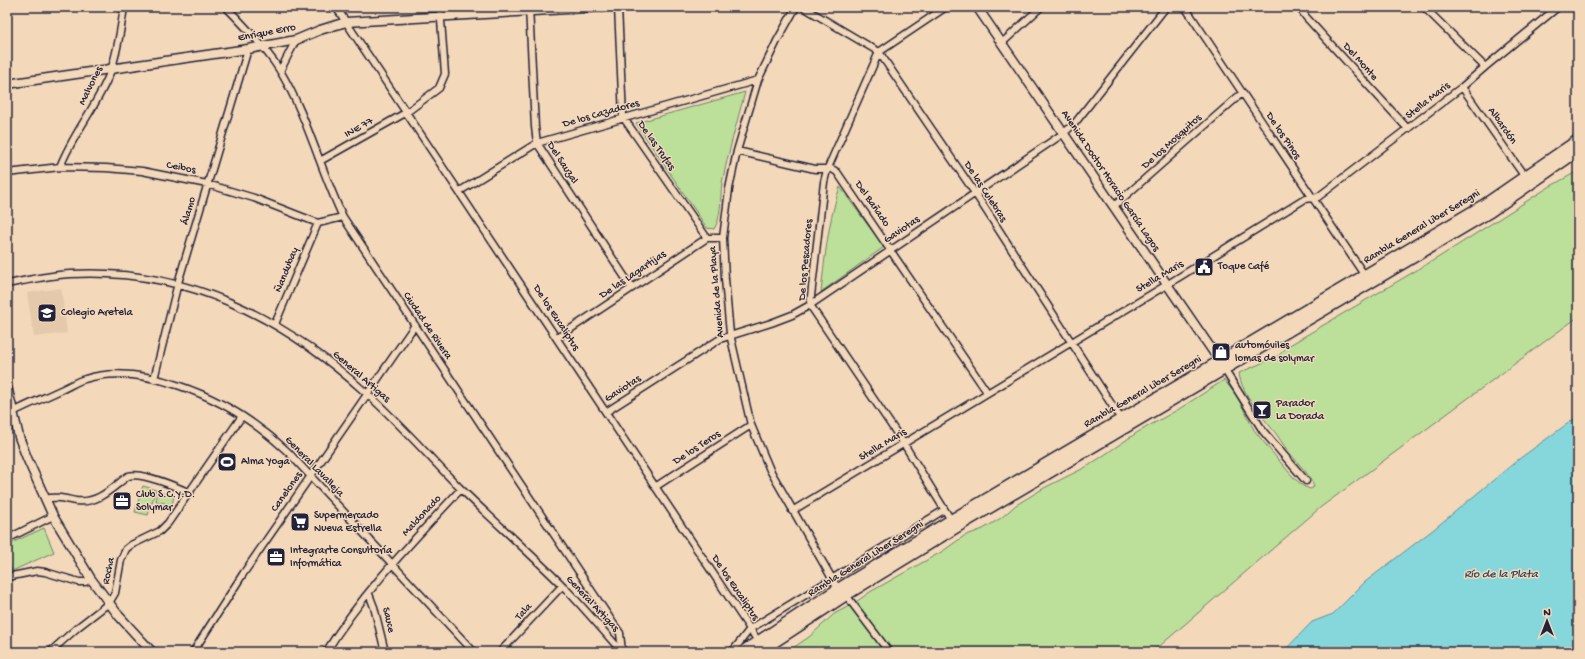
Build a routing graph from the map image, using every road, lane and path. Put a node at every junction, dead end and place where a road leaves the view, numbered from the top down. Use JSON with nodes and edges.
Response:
{"nodes":[{"id":1,"x":124,"y":7,"type":"edge"},
{"id":2,"x":226,"y":7,"type":"edge"},
{"id":3,"x":336,"y":7,"type":"edge"},
{"id":4,"x":603,"y":7,"type":"edge"},
{"id":5,"x":618,"y":7,"type":"edge"},
{"id":6,"x":796,"y":7,"type":"edge"},
{"id":7,"x":803,"y":7,"type":"edge"},
{"id":8,"x":946,"y":7,"type":"edge"},
{"id":9,"x":977,"y":7,"type":"edge"},
{"id":10,"x":1041,"y":7,"type":"edge"},
{"id":11,"x":1166,"y":7,"type":"edge"},
{"id":12,"x":1185,"y":7,"type":"edge"},
{"id":13,"x":1299,"y":7,"type":"edge"},
{"id":14,"x":1424,"y":7,"type":"edge"},
{"id":15,"x":1558,"y":7,"type":"edge"},
{"id":16,"x":529,"y":9,"type":"edge"},
{"id":17,"x":440,"y":11,"type":"edge"},
{"id":18,"x":346,"y":22,"type":"junction"},
{"id":19,"x":296,"y":40,"type":"junction"},
{"id":20,"x":1002,"y":43,"type":"junction"},
{"id":21,"x":263,"y":46,"type":"junction"},
{"id":22,"x":248,"y":49,"type":"junction"},
{"id":23,"x":879,"y":52,"type":"junction"},
{"id":24,"x":1485,"y":67,"type":"junction"},
{"id":25,"x":111,"y":70,"type":"junction"},
{"id":26,"x":280,"y":71,"type":"junction"},
{"id":27,"x":758,"y":80,"type":"junction"},
{"id":28,"x":7,"y":84,"type":"edge"},
{"id":29,"x":1462,"y":87,"type":"junction"},
{"id":30,"x":1242,"y":93,"type":"junction"},
{"id":31,"x":407,"y":112,"type":"junction"},
{"id":32,"x":623,"y":117,"type":"junction"},
{"id":33,"x":1408,"y":129,"type":"junction"},
{"id":34,"x":1064,"y":133,"type":"junction"},
{"id":35,"x":1578,"y":140,"type":"edge"},
{"id":36,"x":537,"y":142,"type":"junction"},
{"id":37,"x":737,"y":151,"type":"junction"},
{"id":38,"x":1578,"y":151,"type":"edge"},
{"id":39,"x":320,"y":161,"type":"junction"},
{"id":40,"x":60,"y":167,"type":"junction"},
{"id":41,"x":827,"y":170,"type":"junction"},
{"id":42,"x":7,"y":173,"type":"edge"},
{"id":43,"x":1525,"y":177,"type":"junction"},
{"id":44,"x":207,"y":184,"type":"junction"},
{"id":45,"x":460,"y":191,"type":"junction"},
{"id":46,"x":975,"y":193,"type":"junction"},
{"id":47,"x":1313,"y":198,"type":"junction"},
{"id":48,"x":1114,"y":206,"type":"junction"},
{"id":49,"x":343,"y":217,"type":"junction"},
{"id":50,"x":318,"y":223,"type":"junction"},
{"id":51,"x":707,"y":238,"type":"junction"},
{"id":52,"x":723,"y":238,"type":"junction"},
{"id":53,"x":891,"y":250,"type":"junction"},
{"id":54,"x":1365,"y":276,"type":"junction"},
{"id":55,"x":178,"y":283,"type":"junction"},
{"id":56,"x":7,"y":284,"type":"edge"},
{"id":57,"x":1168,"y":284,"type":"junction"},
{"id":58,"x":632,"y":288,"type":"junction"},
{"id":59,"x":810,"y":305,"type":"junction"},
{"id":60,"x":275,"y":324,"type":"junction"},
{"id":61,"x":415,"y":325,"type":"junction"},
{"id":62,"x":730,"y":334,"type":"junction"},
{"id":63,"x":557,"y":338,"type":"junction"},
{"id":64,"x":1070,"y":342,"type":"junction"},
{"id":65,"x":1222,"y":365,"type":"junction"},
{"id":66,"x":154,"y":379,"type":"junction"},
{"id":67,"x":7,"y":386,"type":"edge"},
{"id":68,"x":988,"y":392,"type":"junction"},
{"id":69,"x":367,"y":393,"type":"junction"},
{"id":70,"x":606,"y":412,"type":"junction"},
{"id":71,"x":10,"y":415,"type":"edge"},
{"id":72,"x":242,"y":416,"type":"junction"},
{"id":73,"x":1121,"y":418,"type":"junction"},
{"id":74,"x":751,"y":425,"type":"junction"},
{"id":75,"x":904,"y":444,"type":"junction"},
{"id":76,"x":310,"y":476,"type":"junction"},
{"id":77,"x":1306,"y":481,"type":"dead end"},
{"id":78,"x":655,"y":487,"type":"junction"},
{"id":79,"x":461,"y":489,"type":"junction"},
{"id":80,"x":190,"y":493,"type":"junction"},
{"id":81,"x":45,"y":499,"type":"junction"},
{"id":82,"x":944,"y":510,"type":"junction"},
{"id":83,"x":792,"y":511,"type":"junction"},
{"id":84,"x":53,"y":516,"type":"junction"},
{"id":85,"x":951,"y":520,"type":"junction"},
{"id":86,"x":7,"y":539,"type":"edge"},
{"id":87,"x":392,"y":564,"type":"junction"},
{"id":88,"x":7,"y":577,"type":"edge"},
{"id":89,"x":831,"y":578,"type":"junction"},
{"id":90,"x":90,"y":579,"type":"junction"},
{"id":91,"x":562,"y":586,"type":"junction"},
{"id":92,"x":842,"y":592,"type":"junction"},
{"id":93,"x":369,"y":594,"type":"junction"},
{"id":94,"x":109,"y":603,"type":"junction"},
{"id":95,"x":750,"y":629,"type":"junction"},
{"id":96,"x":758,"y":641,"type":"junction"},
{"id":97,"x":50,"y":652,"type":"edge"},
{"id":98,"x":152,"y":652,"type":"edge"},
{"id":99,"x":194,"y":652,"type":"edge"},
{"id":100,"x":326,"y":652,"type":"edge"},
{"id":101,"x":385,"y":652,"type":"edge"},
{"id":102,"x":474,"y":652,"type":"edge"},
{"id":103,"x":500,"y":652,"type":"edge"},
{"id":104,"x":622,"y":652,"type":"edge"},
{"id":105,"x":732,"y":652,"type":"edge"},
{"id":106,"x":742,"y":652,"type":"edge"},
{"id":107,"x":759,"y":652,"type":"edge"},
{"id":108,"x":889,"y":652,"type":"edge"}],
"edges":[{"from":1,"to":25,"type":"street","name":"Malvones"},
{"from":2,"to":21,"type":"street","name":"Ciudad de Rivera"},
{"from":3,"to":18,"type":"street","name":"De los Eucaliptus"},
{"from":4,"to":16,"type":"street","name":"Enrique Erro"},
{"from":5,"to":32,"type":"street","name":"De las Trufas"},
{"from":6,"to":27,"type":"street","name":"Avenida de la Playa"},
{"from":7,"to":23,"type":"street","name":"De las Culebras"},
{"from":8,"to":23,"type":"street"},
{"from":9,"to":20,"type":"street","name":"Avenida Doctor Horacio García Lagos"},
{"from":10,"to":20,"type":"street"},
{"from":11,"to":34,"type":"street","name":"Gaviotas"},
{"from":12,"to":30,"type":"street","name":"De los Pinos"},
{"from":13,"to":33,"type":"street","name":"Del Monte"},
{"from":14,"to":24,"type":"street"},
{"from":15,"to":24,"type":"street","name":"Stella Maris"},
{"from":16,"to":17,"type":"street","name":"Enrique Erro"},
{"from":16,"to":36,"type":"street","name":"Del Sauzal"},
{"from":17,"to":18,"type":"street","name":"Enrique Erro"},
{"from":17,"to":31,"type":"street","name":"INE 77"},
{"from":18,"to":19,"type":"street","name":"Enrique Erro"},
{"from":18,"to":31,"type":"street","name":"De los Eucaliptus"},
{"from":19,"to":21,"type":"street","name":"Enrique Erro"},
{"from":19,"to":26,"type":"street"},
{"from":20,"to":34,"type":"street","name":"Avenida Doctor Horacio García Lagos"},
{"from":21,"to":22,"type":"street","name":"Enrique Erro"},
{"from":21,"to":26,"type":"street","name":"Ciudad de Rivera"},
{"from":22,"to":25,"type":"street","name":"Enrique Erro"},
{"from":22,"to":44,"type":"street","name":"Álamo"},
{"from":23,"to":41,"type":"street","name":"De los Pescadores"},
{"from":23,"to":46,"type":"street","name":"De las Culebras"},
{"from":24,"to":29,"type":"street","name":"Stella Maris"},
{"from":25,"to":28,"type":"street","name":"Enrique Erro"},
{"from":25,"to":40,"type":"street","name":"Malvones"},
{"from":26,"to":39,"type":"street","name":"Ciudad de Rivera"},
{"from":27,"to":32,"type":"street","name":"De los Cazadores"},
{"from":27,"to":37,"type":"street","name":"Avenida de la Playa"},
{"from":29,"to":33,"type":"street","name":"Stella Maris"},
{"from":29,"to":43,"type":"street","name":"Albardón"},
{"from":30,"to":47,"type":"street","name":"De los Pinos"},
{"from":30,"to":48,"type":"street","name":"De los Mosquitos"},
{"from":31,"to":39,"type":"street","name":"INE 77"},
{"from":31,"to":45,"type":"street","name":"De los Eucaliptus"},
{"from":32,"to":36,"type":"street","name":"De los Cazadores"},
{"from":32,"to":51,"type":"street","name":"De las Trufas"},
{"from":33,"to":47,"type":"street","name":"Stella Maris"},
{"from":34,"to":46,"type":"street","name":"Gaviotas"},
{"from":34,"to":48,"type":"street","name":"Avenida Doctor Horacio García Lagos"},
{"from":35,"to":43,"type":"main road","name":"Rambla General Liber Seregni"},
{"from":36,"to":45,"type":"street","name":"De los Cazadores"},
{"from":36,"to":58,"type":"street","name":"Del Sauzal"},
{"from":37,"to":41,"type":"street","name":"Del Bañado"},
{"from":37,"to":52,"type":"street","name":"Avenida de la Playa"},
{"from":38,"to":65,"type":"main road","name":"Rambla General Liber Seregni"},
{"from":39,"to":49,"type":"street","name":"Ciudad de Rivera"},
{"from":40,"to":42,"type":"street","name":"Ceibos"},
{"from":40,"to":44,"type":"street","name":"Ceibos"},
{"from":41,"to":53,"type":"street","name":"Del Bañado"},
{"from":41,"to":59,"type":"street","name":"De los Pescadores"},
{"from":43,"to":54,"type":"main road","name":"Rambla General Liber Seregni"},
{"from":44,"to":50,"type":"street","name":"Ceibos"},
{"from":44,"to":55,"type":"street","name":"Álamo"},
{"from":45,"to":63,"type":"street","name":"De los Eucaliptus"},
{"from":46,"to":53,"type":"street","name":"Gaviotas"},
{"from":46,"to":64,"type":"street","name":"De las Culebras"},
{"from":47,"to":54,"type":"street","name":"De los Pinos"},
{"from":47,"to":57,"type":"street","name":"Stella Maris"},
{"from":48,"to":57,"type":"street","name":"Avenida Doctor Horacio García Lagos"},
{"from":49,"to":50,"type":"street"},
{"from":49,"to":61,"type":"street","name":"Ciudad de Rivera"},
{"from":50,"to":60,"type":"street","name":"Ñandubay"},
{"from":51,"to":52,"type":"street"},
{"from":51,"to":58,"type":"street","name":"De las Lagartijas"},
{"from":52,"to":62,"type":"street","name":"Avenida de la Playa"},
{"from":53,"to":59,"type":"street","name":"Gaviotas"},
{"from":53,"to":68,"type":"street","name":"Del Bañado"},
{"from":54,"to":65,"type":"main road","name":"Rambla General Liber Seregni"},
{"from":55,"to":56,"type":"street","name":"General Artigas"},
{"from":55,"to":60,"type":"street","name":"General Artigas"},
{"from":55,"to":66,"type":"street","name":"Álamo"},
{"from":57,"to":64,"type":"street","name":"Stella Maris"},
{"from":57,"to":65,"type":"street","name":"Avenida Doctor Horacio García Lagos"},
{"from":58,"to":63,"type":"street","name":"De las Lagartijas"},
{"from":59,"to":62,"type":"street","name":"Gaviotas"},
{"from":59,"to":75,"type":"street","name":"De los Pescadores"},
{"from":60,"to":69,"type":"street","name":"General Artigas"},
{"from":61,"to":69,"type":"street","name":"Canelones"},
{"from":61,"to":104,"type":"street","name":"Ciudad de Rivera"},
{"from":62,"to":70,"type":"street","name":"Gaviotas"},
{"from":62,"to":74,"type":"street","name":"Avenida de la Playa"},
{"from":63,"to":70,"type":"street","name":"De los Eucaliptus"},
{"from":64,"to":68,"type":"street","name":"Stella Maris"},
{"from":64,"to":73,"type":"street","name":"De las Culebras"},
{"from":65,"to":73,"type":"main road","name":"Rambla General Liber Seregni"},
{"from":65,"to":77,"type":"street"},
{"from":65,"to":92,"type":"main road","name":"Rambla General Liber Seregni"},
{"from":66,"to":71,"type":"street","name":"General Lavalleja"},
{"from":66,"to":72,"type":"street","name":"General Lavalleja"},
{"from":67,"to":71,"type":"street"},
{"from":68,"to":75,"type":"street","name":"Stella Maris"},
{"from":69,"to":76,"type":"street","name":"Canelones"},
{"from":69,"to":79,"type":"street","name":"General Artigas"},
{"from":70,"to":78,"type":"street","name":"De los Eucaliptus"},
{"from":71,"to":81,"type":"street"},
{"from":72,"to":76,"type":"street","name":"General Lavalleja"},
{"from":72,"to":80,"type":"street","name":"Rocha"},
{"from":73,"to":85,"type":"main road","name":"Rambla General Liber Seregni"},
{"from":74,"to":78,"type":"street","name":"De los Teros"},
{"from":74,"to":83,"type":"street","name":"Avenida de la Playa"},
{"from":75,"to":82,"type":"street","name":"De los Pescadores"},
{"from":75,"to":83,"type":"street","name":"Stella Maris"},
{"from":76,"to":87,"type":"street","name":"General Lavalleja"},
{"from":76,"to":99,"type":"street","name":"Canelones"},
{"from":78,"to":95,"type":"street","name":"De los Eucaliptus"},
{"from":79,"to":87,"type":"street","name":"Maldonado"},
{"from":79,"to":91,"type":"street","name":"General Artigas"},
{"from":80,"to":81,"type":"street"},
{"from":80,"to":94,"type":"street","name":"Rocha"},
{"from":81,"to":84,"type":"street"},
{"from":82,"to":85,"type":"street","name":"De los Pescadores"},
{"from":82,"to":89,"type":"street"},
{"from":83,"to":89,"type":"street","name":"Avenida de la Playa"},
{"from":84,"to":86,"type":"street"},
{"from":84,"to":90,"type":"street"},
{"from":85,"to":92,"type":"main road","name":"Rambla General Liber Seregni"},
{"from":87,"to":93,"type":"street","name":"Maldonado"},
{"from":87,"to":102,"type":"street","name":"General Lavalleja"},
{"from":88,"to":90,"type":"street"},
{"from":89,"to":92,"type":"street","name":"Avenida de la Playa"},
{"from":89,"to":95,"type":"street"},
{"from":90,"to":94,"type":"street"},
{"from":91,"to":103,"type":"street","name":"Tala"},
{"from":91,"to":104,"type":"street","name":"General Artigas"},
{"from":92,"to":96,"type":"main road","name":"Rambla General Liber Seregni"},
{"from":92,"to":107,"type":"main road","name":"Rambla General Liber Seregni"},
{"from":92,"to":108,"type":"street","name":"Avenida de la Playa"},
{"from":93,"to":100,"type":"street","name":"Maldonado"},
{"from":93,"to":101,"type":"street","name":"Sauce"},
{"from":94,"to":97,"type":"street"},
{"from":94,"to":98,"type":"street"},
{"from":95,"to":96,"type":"street","name":"De los Eucaliptus"},
{"from":95,"to":105,"type":"street"},
{"from":96,"to":106,"type":"main road","name":"Rambla General Liber Seregni"}]}
